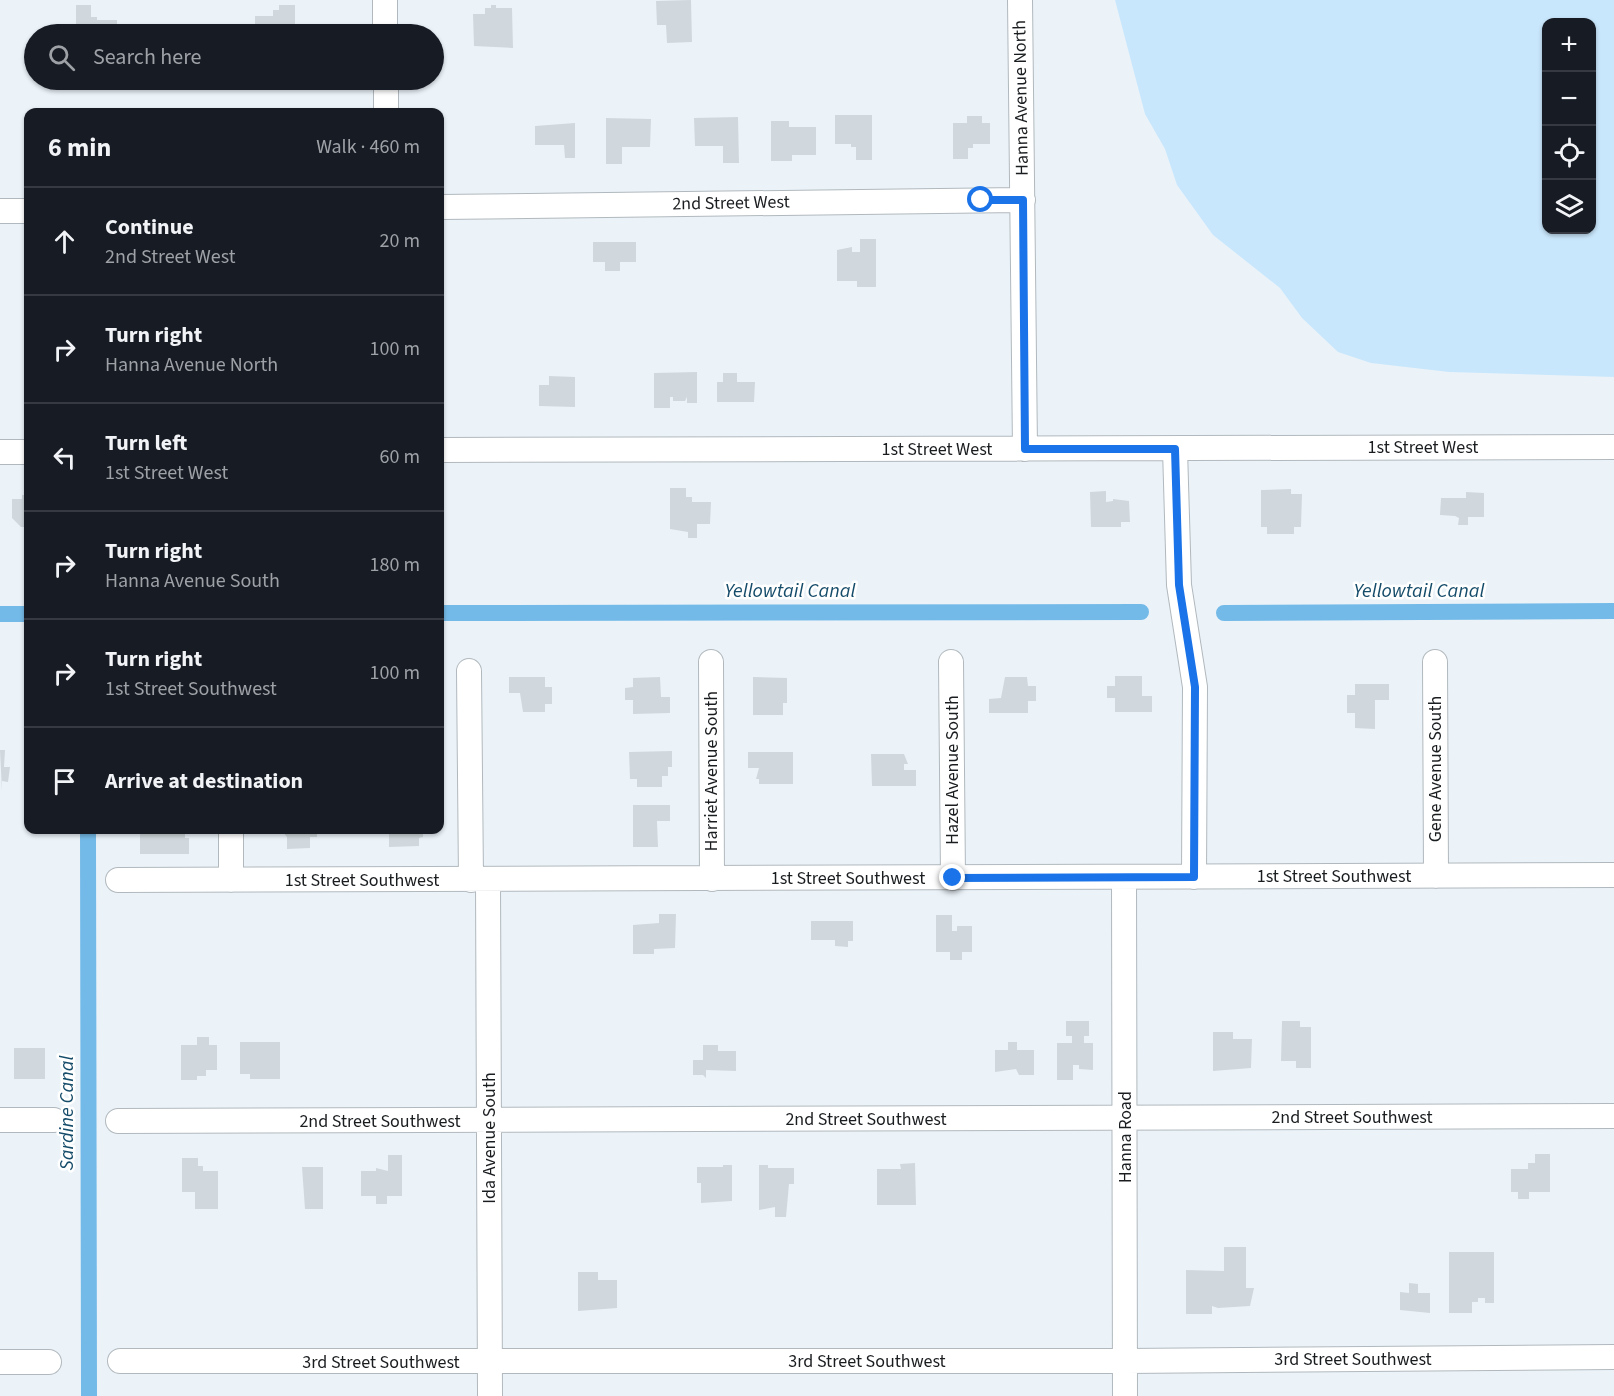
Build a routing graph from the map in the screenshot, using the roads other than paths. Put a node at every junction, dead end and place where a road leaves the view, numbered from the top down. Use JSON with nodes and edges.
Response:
{"nodes":[{"id":1,"x":385,"y":0,"type":"edge"},
{"id":2,"x":1020,"y":0,"type":"edge"},
{"id":3,"x":385,"y":24,"type":"edge"},
{"id":4,"x":386,"y":90,"type":"edge"},
{"id":5,"x":386,"y":108,"type":"edge"},
{"id":6,"x":1023,"y":200,"type":"junction"},
{"id":7,"x":444,"y":207,"type":"edge"},
{"id":8,"x":0,"y":211,"type":"edge"},
{"id":9,"x":24,"y":211,"type":"edge"},
{"id":10,"x":1614,"y":447,"type":"edge"},
{"id":11,"x":1025,"y":449,"type":"junction"},
{"id":12,"x":1175,"y":449,"type":"junction"},
{"id":13,"x":444,"y":450,"type":"edge"},
{"id":14,"x":0,"y":452,"type":"edge"},
{"id":15,"x":24,"y":452,"type":"edge"},
{"id":16,"x":711,"y":662,"type":"dead end"},
{"id":17,"x":951,"y":662,"type":"dead end"},
{"id":18,"x":1435,"y":662,"type":"dead end"},
{"id":19,"x":469,"y":670,"type":"dead end"},
{"id":20,"x":231,"y":834,"type":"edge"},
{"id":21,"x":1614,"y":875,"type":"edge"},
{"id":22,"x":1436,"y":876,"type":"junction"},
{"id":23,"x":1124,"y":877,"type":"junction"},
{"id":24,"x":1194,"y":877,"type":"junction"},
{"id":25,"x":953,"y":878,"type":"junction"},
{"id":26,"x":479,"y":879,"type":"junction"},
{"id":27,"x":712,"y":879,"type":"junction"},
{"id":28,"x":118,"y":880,"type":"dead end"},
{"id":29,"x":231,"y":880,"type":"junction"},
{"id":30,"x":1614,"y":1116,"type":"edge"},
{"id":31,"x":1124,"y":1118,"type":"junction"},
{"id":32,"x":0,"y":1120,"type":"edge"},
{"id":33,"x":54,"y":1120,"type":"dead end"},
{"id":34,"x":118,"y":1121,"type":"dead end"},
{"id":35,"x":489,"y":1121,"type":"junction"},
{"id":36,"x":1614,"y":1357,"type":"edge"},
{"id":37,"x":120,"y":1361,"type":"dead end"},
{"id":38,"x":1126,"y":1361,"type":"junction"},
{"id":39,"x":0,"y":1362,"type":"edge"},
{"id":40,"x":49,"y":1362,"type":"dead end"},
{"id":41,"x":490,"y":1362,"type":"junction"},
{"id":42,"x":490,"y":1396,"type":"edge"},
{"id":43,"x":1125,"y":1396,"type":"edge"}],
"edges":[{"from":1,"to":3,"type":"street"},
{"from":2,"to":6,"type":"street","name":"Hanna Avenue North"},
{"from":4,"to":5,"type":"street"},
{"from":6,"to":7,"type":"street","name":"2nd Street West"},
{"from":6,"to":11,"type":"street","name":"Hanna Avenue North"},
{"from":8,"to":9,"type":"street"},
{"from":10,"to":12,"type":"street","name":"1st Street West"},
{"from":11,"to":12,"type":"street","name":"1st Street West"},
{"from":11,"to":13,"type":"street","name":"1st Street West"},
{"from":12,"to":24,"type":"street"},
{"from":14,"to":15,"type":"street"},
{"from":16,"to":27,"type":"street","name":"Harriet Avenue South"},
{"from":17,"to":25,"type":"street","name":"Hazel Avenue South"},
{"from":18,"to":22,"type":"street","name":"Gene Avenue South"},
{"from":19,"to":26,"type":"street","name":"Ida Avenue South"},
{"from":20,"to":29,"type":"street"},
{"from":21,"to":22,"type":"street","name":"1st Street Southwest"},
{"from":22,"to":24,"type":"street","name":"1st Street Southwest"},
{"from":23,"to":24,"type":"street","name":"1st Street Southwest"},
{"from":23,"to":25,"type":"street","name":"1st Street Southwest"},
{"from":23,"to":31,"type":"street","name":"Hanna Road"},
{"from":25,"to":27,"type":"street","name":"1st Street Southwest"},
{"from":26,"to":27,"type":"street","name":"1st Street Southwest"},
{"from":26,"to":29,"type":"street","name":"1st Street Southwest"},
{"from":26,"to":35,"type":"street","name":"Ida Avenue South"},
{"from":28,"to":29,"type":"street","name":"1st Street Southwest"},
{"from":30,"to":31,"type":"street","name":"2nd Street Southwest"},
{"from":31,"to":35,"type":"street","name":"2nd Street Southwest"},
{"from":31,"to":38,"type":"street","name":"Hanna Road"},
{"from":32,"to":33,"type":"street"},
{"from":34,"to":35,"type":"street","name":"2nd Street Southwest"},
{"from":35,"to":41,"type":"street","name":"Ida Avenue South"},
{"from":36,"to":38,"type":"street","name":"3rd Street Southwest"},
{"from":37,"to":41,"type":"street","name":"3rd Street Southwest"},
{"from":38,"to":41,"type":"street","name":"3rd Street Southwest"},
{"from":38,"to":43,"type":"street","name":"Hanna Road"},
{"from":39,"to":40,"type":"street"},
{"from":41,"to":42,"type":"street","name":"Ida Avenue South"}]}
